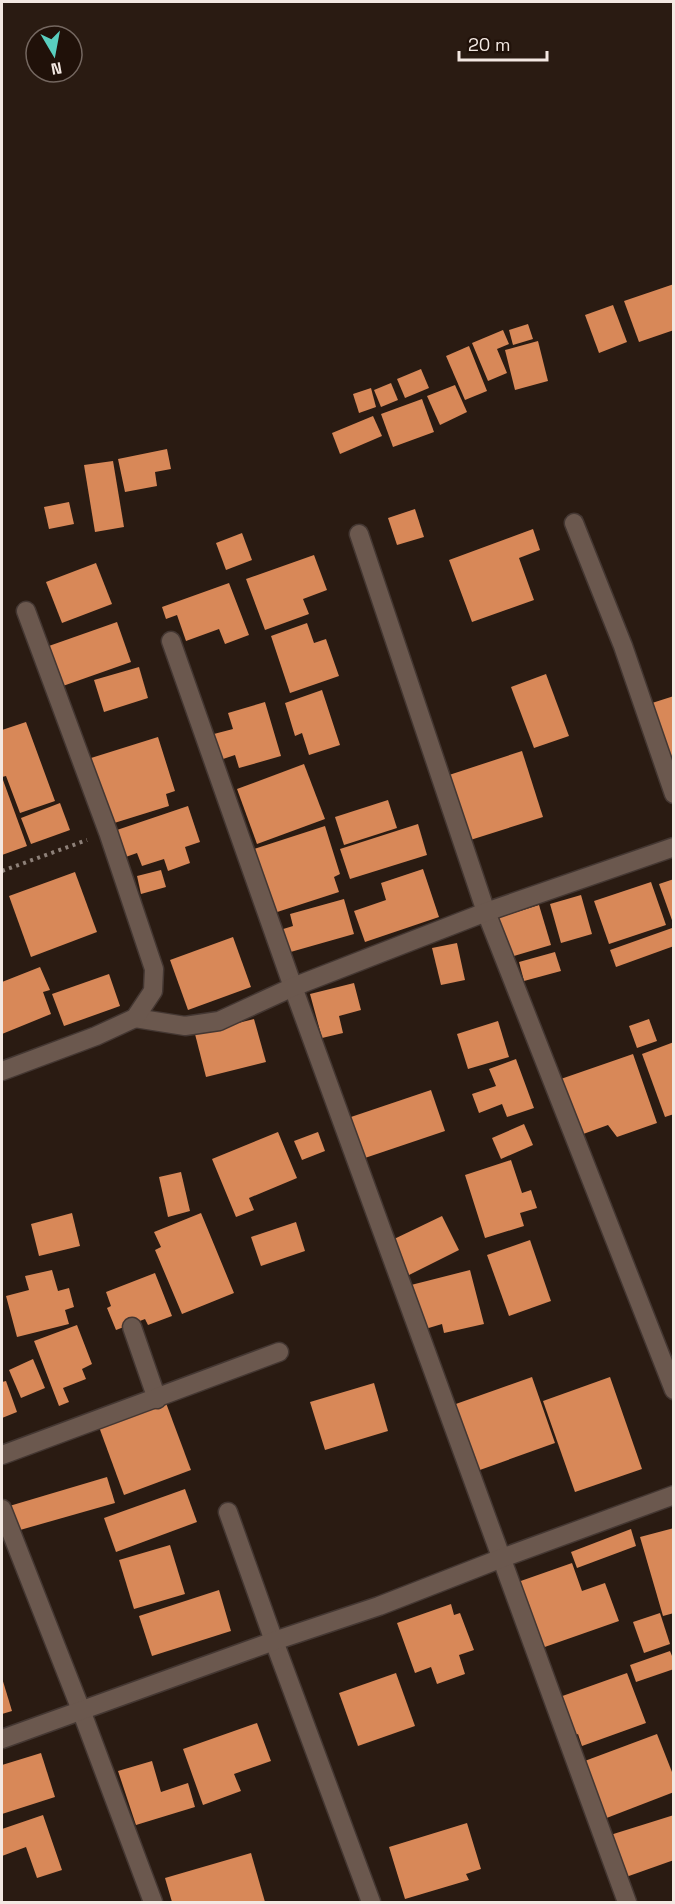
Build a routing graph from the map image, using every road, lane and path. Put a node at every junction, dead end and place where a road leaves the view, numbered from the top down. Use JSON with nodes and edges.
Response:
{"nodes":[{"id":1,"x":574,"y":523,"type":"dead end"},
{"id":2,"x":359,"y":534,"type":"dead end"},
{"id":3,"x":26,"y":611,"type":"dead end"},
{"id":4,"x":171,"y":641,"type":"dead end"},
{"id":5,"x":674,"y":794,"type":"edge"},
{"id":6,"x":108,"y":832,"type":"junction"},
{"id":7,"x":674,"y":848,"type":"edge"},
{"id":8,"x":2,"y":872,"type":"edge"},
{"id":9,"x":486,"y":912,"type":"junction"},
{"id":10,"x":293,"y":987,"type":"junction"},
{"id":11,"x":135,"y":1018,"type":"junction"},
{"id":12,"x":2,"y":1071,"type":"edge"},
{"id":13,"x":132,"y":1327,"type":"dead end"},
{"id":14,"x":279,"y":1352,"type":"dead end"},
{"id":15,"x":674,"y":1390,"type":"edge"},
{"id":16,"x":157,"y":1399,"type":"junction"},
{"id":17,"x":2,"y":1455,"type":"edge"},
{"id":18,"x":674,"y":1495,"type":"edge"},
{"id":19,"x":2,"y":1509,"type":"edge"},
{"id":20,"x":228,"y":1512,"type":"dead end"},
{"id":21,"x":502,"y":1558,"type":"junction"},
{"id":22,"x":274,"y":1641,"type":"junction"},
{"id":23,"x":81,"y":1710,"type":"junction"},
{"id":24,"x":2,"y":1738,"type":"edge"},
{"id":25,"x":153,"y":1902,"type":"edge"},
{"id":26,"x":371,"y":1902,"type":"edge"},
{"id":27,"x":627,"y":1902,"type":"edge"}],
"edges":[{"from":1,"to":5,"type":"street"},
{"from":2,"to":9,"type":"street"},
{"from":3,"to":6,"type":"street"},
{"from":4,"to":10,"type":"street"},
{"from":6,"to":8,"type":"path"},
{"from":6,"to":11,"type":"street"},
{"from":7,"to":9,"type":"street"},
{"from":9,"to":10,"type":"street"},
{"from":9,"to":15,"type":"street"},
{"from":10,"to":11,"type":"street"},
{"from":10,"to":21,"type":"street"},
{"from":11,"to":12,"type":"street"},
{"from":13,"to":16,"type":"street"},
{"from":14,"to":16,"type":"street"},
{"from":16,"to":17,"type":"street"},
{"from":18,"to":21,"type":"street"},
{"from":19,"to":23,"type":"street"},
{"from":20,"to":22,"type":"street"},
{"from":21,"to":22,"type":"street"},
{"from":21,"to":27,"type":"street"},
{"from":22,"to":23,"type":"street"},
{"from":22,"to":26,"type":"street"},
{"from":23,"to":24,"type":"street"},
{"from":23,"to":25,"type":"street"}]}
